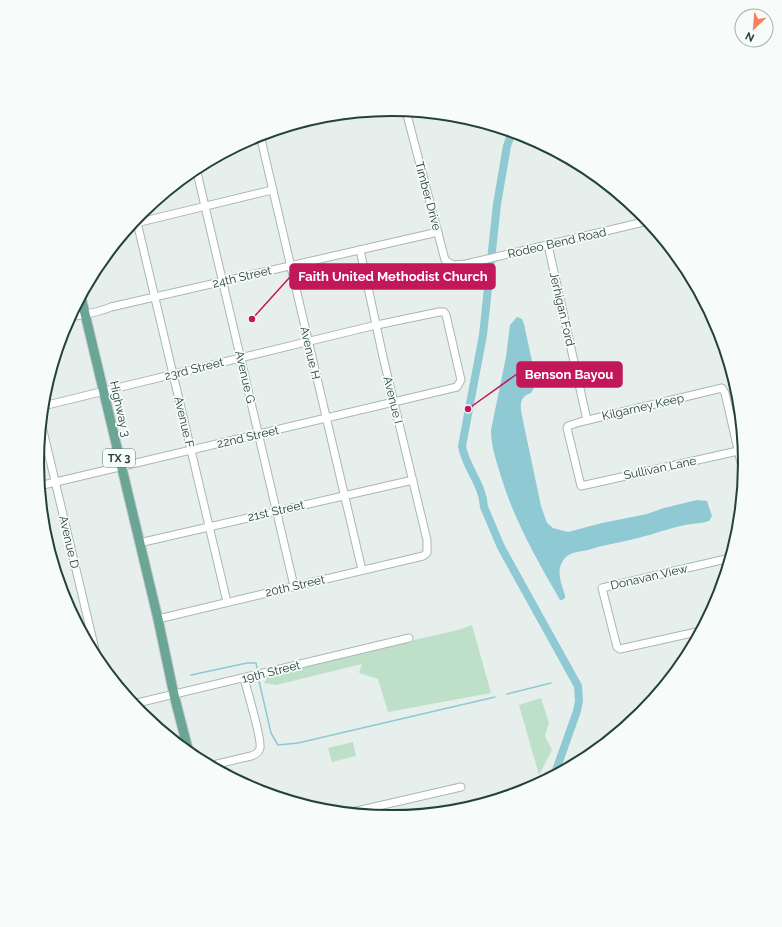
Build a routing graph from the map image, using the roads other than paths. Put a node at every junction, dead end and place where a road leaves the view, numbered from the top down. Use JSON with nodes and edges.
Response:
{"nodes":[{"id":1,"x":408,"y":117,"type":"edge"},
{"id":2,"x":261,"y":142,"type":"edge"},
{"id":3,"x":198,"y":175,"type":"edge"},
{"id":4,"x":272,"y":190,"type":"junction"},
{"id":5,"x":205,"y":206,"type":"junction"},
{"id":6,"x":144,"y":220,"type":"edge"},
{"id":7,"x":641,"y":224,"type":"edge"},
{"id":8,"x":137,"y":228,"type":"edge"},
{"id":9,"x":438,"y":232,"type":"junction"},
{"id":10,"x":548,"y":245,"type":"junction"},
{"id":11,"x":360,"y":250,"type":"junction"},
{"id":12,"x":466,"y":264,"type":"joint"},
{"id":13,"x":290,"y":266,"type":"junction"},
{"id":14,"x":223,"y":281,"type":"junction"},
{"id":15,"x":155,"y":297,"type":"junction"},
{"id":16,"x":83,"y":304,"type":"edge"},
{"id":17,"x":85,"y":314,"type":"junction"},
{"id":18,"x":77,"y":316,"type":"edge"},
{"id":19,"x":376,"y":325,"type":"junction"},
{"id":20,"x":308,"y":342,"type":"junction"},
{"id":21,"x":241,"y":358,"type":"junction"},
{"id":22,"x":173,"y":374,"type":"junction"},
{"id":23,"x":457,"y":387,"type":"joint"},
{"id":24,"x":103,"y":391,"type":"junction"},
{"id":25,"x":394,"y":402,"type":"junction"},
{"id":26,"x":49,"y":404,"type":"edge"},
{"id":27,"x":326,"y":418,"type":"junction"},
{"id":28,"x":587,"y":420,"type":"junction"},
{"id":29,"x":258,"y":434,"type":"junction"},
{"id":30,"x":45,"y":440,"type":"edge"},
{"id":31,"x":737,"y":448,"type":"edge"},
{"id":32,"x":191,"y":450,"type":"junction"},
{"id":33,"x":738,"y":451,"type":"edge"},
{"id":34,"x":121,"y":466,"type":"junction"},
{"id":35,"x":413,"y":480,"type":"junction"},
{"id":36,"x":55,"y":482,"type":"junction"},
{"id":37,"x":45,"y":485,"type":"edge"},
{"id":38,"x":581,"y":486,"type":"joint"},
{"id":39,"x":344,"y":495,"type":"junction"},
{"id":40,"x":276,"y":511,"type":"junction"},
{"id":41,"x":210,"y":526,"type":"junction"},
{"id":42,"x":139,"y":543,"type":"junction"},
{"id":43,"x":427,"y":549,"type":"joint"},
{"id":44,"x":724,"y":559,"type":"edge"},
{"id":45,"x":362,"y":570,"type":"junction"},
{"id":46,"x":294,"y":586,"type":"junction"},
{"id":47,"x":227,"y":602,"type":"junction"},
{"id":48,"x":158,"y":619,"type":"junction"},
{"id":49,"x":694,"y":632,"type":"edge"},
{"id":50,"x":91,"y":634,"type":"joint"},
{"id":51,"x":409,"y":638,"type":"dead end"},
{"id":52,"x":93,"y":642,"type":"edge"},
{"id":53,"x":244,"y":678,"type":"junction"},
{"id":54,"x":174,"y":695,"type":"junction"},
{"id":55,"x":140,"y":702,"type":"edge"},
{"id":56,"x":187,"y":744,"type":"edge"},
{"id":57,"x":217,"y":764,"type":"edge"},
{"id":58,"x":461,"y":787,"type":"dead end"},
{"id":59,"x":363,"y":810,"type":"edge"}],
"edges":[{"from":1,"to":9,"type":"street","name":"Timber Drive"},
{"from":2,"to":4,"type":"street","name":"Avenue H"},
{"from":3,"to":5,"type":"street","name":"Avenue G"},
{"from":4,"to":5,"type":"street"},
{"from":4,"to":13,"type":"street","name":"Avenue H"},
{"from":5,"to":6,"type":"street"},
{"from":5,"to":14,"type":"street","name":"Avenue G"},
{"from":7,"to":10,"type":"street","name":"Rodeo Bend Road"},
{"from":8,"to":15,"type":"street","name":"Avenue F"},
{"from":9,"to":11,"type":"street","name":"24th Street"},
{"from":9,"to":12,"type":"street","name":"Timber Drive"},
{"from":10,"to":12,"type":"street","name":"Rodeo Bend Road"},
{"from":10,"to":28,"type":"street","name":"Jerhigan Ford"},
{"from":11,"to":13,"type":"street","name":"24th Street"},
{"from":11,"to":19,"type":"street","name":"Avenue I"},
{"from":13,"to":14,"type":"street","name":"24th Street"},
{"from":13,"to":20,"type":"street","name":"Avenue H"},
{"from":14,"to":15,"type":"street","name":"24th Street"},
{"from":14,"to":21,"type":"street","name":"Avenue G"},
{"from":15,"to":17,"type":"street","name":"24th Street"},
{"from":15,"to":22,"type":"street","name":"Avenue F"},
{"from":16,"to":17,"type":"main road","name":"Highway 3","number":"TX 3"},
{"from":17,"to":18,"type":"street","name":"24th Street"},
{"from":17,"to":24,"type":"main road","name":"Highway 3","number":"TX 3"},
{"from":19,"to":20,"type":"street","name":"23rd Street"},
{"from":19,"to":23,"type":"street","name":"23rd Street"},
{"from":19,"to":25,"type":"street","name":"Avenue I"},
{"from":20,"to":21,"type":"street","name":"23rd Street"},
{"from":20,"to":27,"type":"street","name":"Avenue H"},
{"from":21,"to":22,"type":"street","name":"23rd Street"},
{"from":21,"to":29,"type":"street","name":"Avenue G"},
{"from":22,"to":24,"type":"street","name":"23rd Street"},
{"from":22,"to":32,"type":"street","name":"Avenue F"},
{"from":23,"to":25,"type":"street","name":"22nd Street"},
{"from":24,"to":26,"type":"street","name":"23rd Street"},
{"from":24,"to":34,"type":"main road","name":"Highway 3","number":"TX 3"},
{"from":25,"to":27,"type":"street","name":"22nd Street"},
{"from":25,"to":35,"type":"street","name":"Avenue I"},
{"from":27,"to":29,"type":"street","name":"22nd Street"},
{"from":27,"to":39,"type":"street","name":"Avenue H"},
{"from":28,"to":31,"type":"street","name":"Kilgarney Keep"},
{"from":28,"to":38,"type":"street","name":"Kilgarney Keep"},
{"from":29,"to":32,"type":"street","name":"22nd Street"},
{"from":29,"to":40,"type":"street","name":"Avenue G"},
{"from":30,"to":36,"type":"street","name":"Avenue D"},
{"from":32,"to":34,"type":"street","name":"22nd Street"},
{"from":32,"to":41,"type":"street","name":"Avenue F"},
{"from":33,"to":38,"type":"street","name":"Sullivan Lane"},
{"from":34,"to":36,"type":"street","name":"22nd Street"},
{"from":34,"to":42,"type":"main road","name":"Highway 3","number":"TX 3"},
{"from":35,"to":39,"type":"street","name":"21st Street"},
{"from":35,"to":43,"type":"street","name":"Avenue I"},
{"from":36,"to":37,"type":"street","name":"22nd Street"},
{"from":36,"to":50,"type":"street","name":"Avenue D"},
{"from":39,"to":40,"type":"street","name":"21st Street"},
{"from":39,"to":45,"type":"street","name":"Avenue H"},
{"from":40,"to":41,"type":"street","name":"21st Street"},
{"from":40,"to":46,"type":"street","name":"Avenue G"},
{"from":41,"to":42,"type":"street","name":"21st Street"},
{"from":41,"to":47,"type":"street","name":"Avenue F"},
{"from":42,"to":48,"type":"main road","name":"Highway 3","number":"TX 3"},
{"from":43,"to":45,"type":"street","name":"20th Street"},
{"from":44,"to":49,"type":"street","name":"Donavan View"},
{"from":45,"to":46,"type":"street","name":"20th Street"},
{"from":46,"to":47,"type":"street","name":"20th Street"},
{"from":47,"to":48,"type":"street","name":"20th Street"},
{"from":48,"to":54,"type":"main road","number":"TX 3"},
{"from":50,"to":52,"type":"street","name":"Avenue D"},
{"from":51,"to":53,"type":"street","name":"19th Street"},
{"from":53,"to":54,"type":"street","name":"19th Street"},
{"from":53,"to":57,"type":"street"},
{"from":54,"to":55,"type":"street","name":"19th Street"},
{"from":54,"to":56,"type":"main road","number":"TX 3"},
{"from":58,"to":59,"type":"street"}]}
